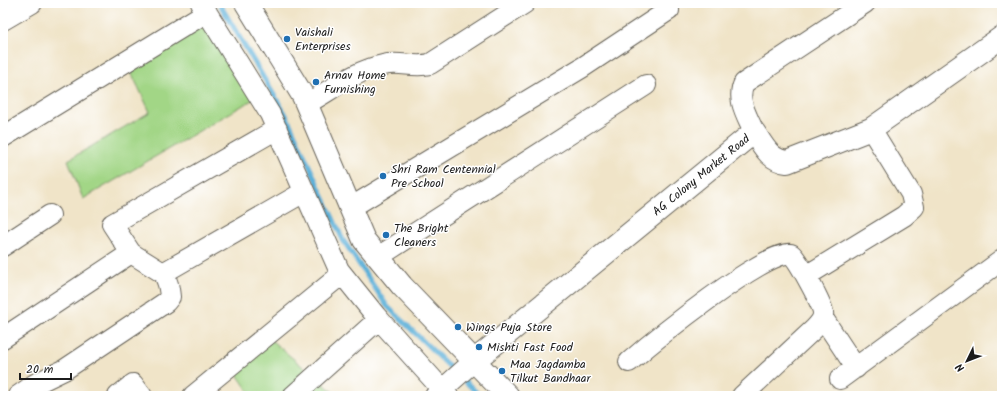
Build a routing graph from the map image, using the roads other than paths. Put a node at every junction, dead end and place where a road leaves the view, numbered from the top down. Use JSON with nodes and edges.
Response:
{"nodes":[{"id":1,"x":32,"y":3,"type":"edge"},
{"id":2,"x":246,"y":3,"type":"edge"},
{"id":3,"x":525,"y":3,"type":"edge"},
{"id":4,"x":668,"y":3,"type":"edge"},
{"id":5,"x":865,"y":3,"type":"edge"},
{"id":6,"x":204,"y":8,"type":"edge"},
{"id":7,"x":3,"y":20,"type":"edge"},
{"id":8,"x":1002,"y":37,"type":"edge"},
{"id":9,"x":646,"y":85,"type":"dead end"},
{"id":10,"x":306,"y":104,"type":"junction"},
{"id":11,"x":872,"y":128,"type":"junction"},
{"id":12,"x":276,"y":130,"type":"junction"},
{"id":13,"x":754,"y":132,"type":"junction"},
{"id":14,"x":3,"y":137,"type":"edge"},
{"id":15,"x":304,"y":192,"type":"junction"},
{"id":16,"x":350,"y":208,"type":"junction"},
{"id":17,"x":50,"y":215,"type":"dead end"},
{"id":18,"x":3,"y":246,"type":"edge"},
{"id":19,"x":131,"y":253,"type":"junction"},
{"id":20,"x":378,"y":257,"type":"junction"},
{"id":21,"x":1002,"y":261,"type":"edge"},
{"id":22,"x":162,"y":273,"type":"junction"},
{"id":23,"x":342,"y":274,"type":"junction"},
{"id":24,"x":806,"y":276,"type":"junction"},
{"id":25,"x":822,"y":318,"type":"junction"},
{"id":26,"x":379,"y":319,"type":"junction"},
{"id":27,"x":3,"y":338,"type":"edge"},
{"id":28,"x":629,"y":362,"type":"dead end"},
{"id":29,"x":470,"y":364,"type":"junction"},
{"id":30,"x":856,"y":368,"type":"junction"},
{"id":31,"x":840,"y":379,"type":"dead end"},
{"id":32,"x":443,"y":392,"type":"edge"},
{"id":33,"x":18,"y":396,"type":"edge"},
{"id":34,"x":118,"y":396,"type":"edge"},
{"id":35,"x":142,"y":396,"type":"edge"},
{"id":36,"x":193,"y":396,"type":"edge"},
{"id":37,"x":293,"y":396,"type":"edge"},
{"id":38,"x":508,"y":396,"type":"edge"},
{"id":39,"x":742,"y":396,"type":"edge"}],
"edges":[{"from":1,"to":7,"type":"street"},
{"from":2,"to":10,"type":"street"},
{"from":3,"to":10,"type":"street"},
{"from":4,"to":16,"type":"street"},
{"from":5,"to":13,"type":"street"},
{"from":6,"to":12,"type":"street"},
{"from":6,"to":14,"type":"street"},
{"from":8,"to":11,"type":"street","name":"AG Colony Market Road"},
{"from":9,"to":20,"type":"street"},
{"from":10,"to":16,"type":"street"},
{"from":11,"to":13,"type":"street","name":"AG Colony Market Road"},
{"from":11,"to":24,"type":"street"},
{"from":12,"to":15,"type":"street"},
{"from":12,"to":19,"type":"street"},
{"from":13,"to":29,"type":"street","name":"AG Colony Market Road"},
{"from":15,"to":22,"type":"street"},
{"from":15,"to":23,"type":"street"},
{"from":16,"to":20,"type":"street"},
{"from":17,"to":18,"type":"street"},
{"from":19,"to":22,"type":"street"},
{"from":19,"to":27,"type":"street"},
{"from":20,"to":29,"type":"street"},
{"from":21,"to":30,"type":"street"},
{"from":22,"to":33,"type":"street"},
{"from":23,"to":26,"type":"street"},
{"from":23,"to":36,"type":"street"},
{"from":24,"to":25,"type":"street"},
{"from":24,"to":28,"type":"street"},
{"from":25,"to":30,"type":"street"},
{"from":25,"to":39,"type":"street"},
{"from":26,"to":32,"type":"street"},
{"from":26,"to":37,"type":"street"},
{"from":29,"to":32,"type":"street"},
{"from":29,"to":38,"type":"street"},
{"from":30,"to":31,"type":"street"},
{"from":34,"to":35,"type":"street"}]}
